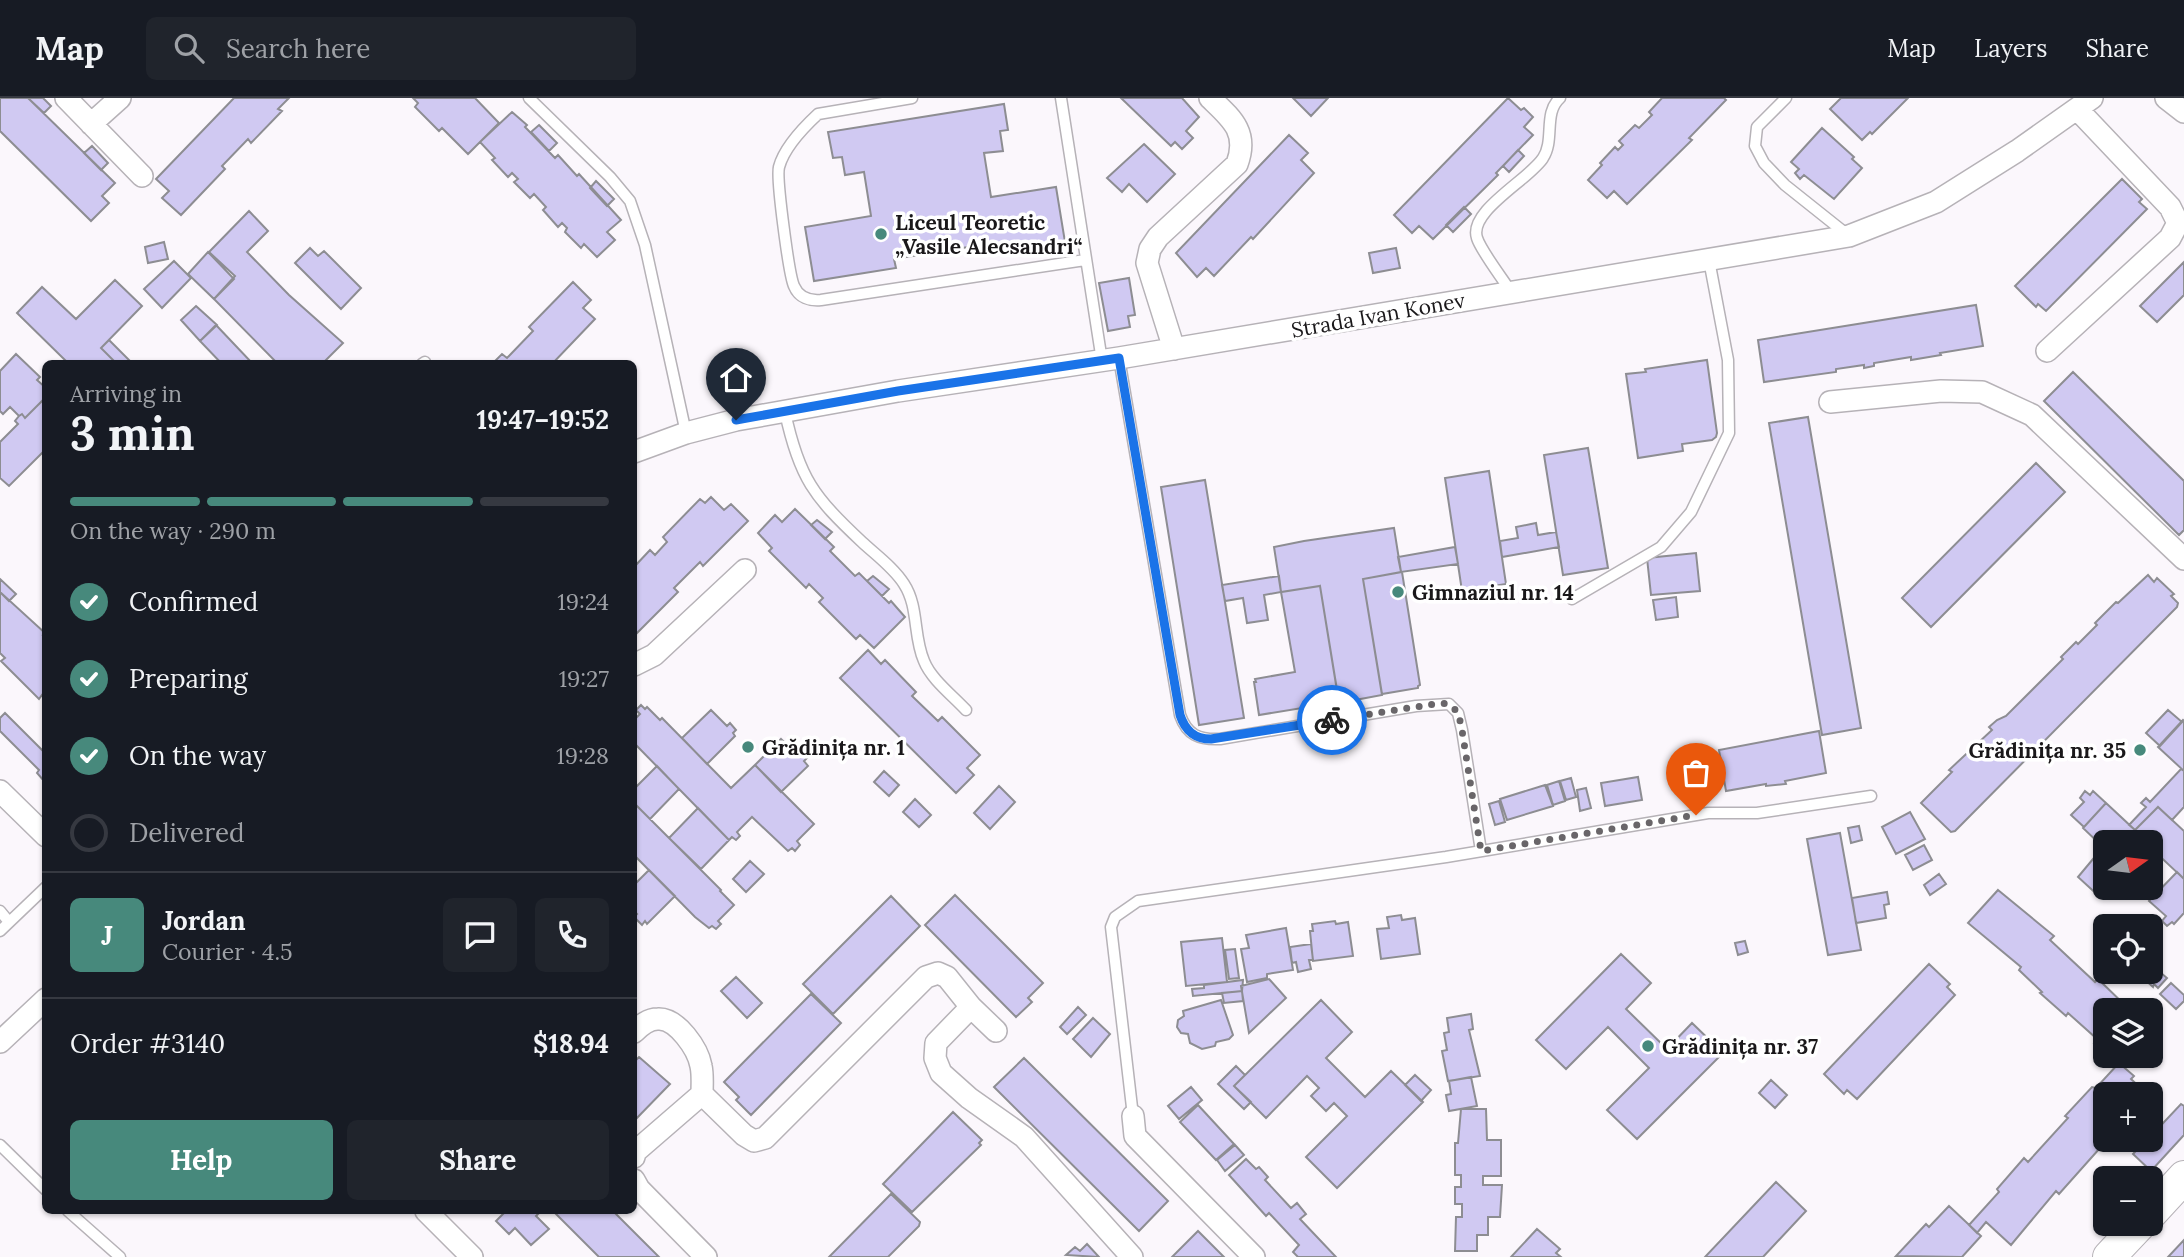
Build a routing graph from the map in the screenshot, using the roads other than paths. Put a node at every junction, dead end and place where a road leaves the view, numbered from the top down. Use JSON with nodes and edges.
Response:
{"nodes":[{"id":1,"x":66,"y":98,"type":"edge"},
{"id":2,"x":120,"y":98,"type":"edge"},
{"id":3,"x":529,"y":98,"type":"edge"},
{"id":4,"x":912,"y":98,"type":"edge"},
{"id":5,"x":1061,"y":98,"type":"edge"},
{"id":6,"x":1210,"y":98,"type":"edge"},
{"id":7,"x":1560,"y":98,"type":"edge"},
{"id":8,"x":1786,"y":98,"type":"edge"},
{"id":9,"x":2166,"y":98,"type":"edge"},
{"id":10,"x":2085,"y":104,"type":"edge"},
{"id":11,"x":2184,"y":111,"type":"edge"},
{"id":12,"x":91,"y":124,"type":"junction"},
{"id":13,"x":142,"y":176,"type":"dead end"},
{"id":14,"x":1849,"y":236,"type":"junction"},
{"id":15,"x":1085,"y":260,"type":"junction"},
{"id":16,"x":1709,"y":260,"type":"junction"},
{"id":17,"x":1511,"y":292,"type":"junction"},
{"id":18,"x":1174,"y":349,"type":"junction"},
{"id":19,"x":2047,"y":351,"type":"dead end"},
{"id":20,"x":1110,"y":359,"type":"junction"},
{"id":21,"x":1830,"y":402,"type":"dead end"},
{"id":22,"x":785,"y":412,"type":"junction"},
{"id":23,"x":686,"y":433,"type":"junction"},
{"id":24,"x":637,"y":451,"type":"edge"},
{"id":25,"x":2184,"y":559,"type":"edge"},
{"id":26,"x":745,"y":570,"type":"dead end"},
{"id":27,"x":1572,"y":599,"type":"dead end"},
{"id":28,"x":637,"y":664,"type":"edge"},
{"id":29,"x":966,"y":710,"type":"dead end"},
{"id":30,"x":0,"y":791,"type":"edge"},
{"id":31,"x":1871,"y":796,"type":"dead end"},
{"id":32,"x":42,"y":832,"type":"edge"},
{"id":33,"x":1481,"y":851,"type":"junction"},
{"id":34,"x":42,"y":891,"type":"edge"},
{"id":35,"x":0,"y":911,"type":"edge"},
{"id":36,"x":9,"y":922,"type":"junction"},
{"id":37,"x":0,"y":931,"type":"edge"},
{"id":38,"x":42,"y":1003,"type":"edge"},
{"id":39,"x":971,"y":1007,"type":"junction"},
{"id":40,"x":637,"y":1029,"type":"edge"},
{"id":41,"x":996,"y":1031,"type":"dead end"},
{"id":42,"x":0,"y":1042,"type":"edge"},
{"id":43,"x":702,"y":1094,"type":"junction"},
{"id":44,"x":1133,"y":1116,"type":"joint"},
{"id":45,"x":0,"y":1145,"type":"edge"},
{"id":46,"x":637,"y":1150,"type":"edge"},
{"id":47,"x":2184,"y":1177,"type":"edge"},
{"id":48,"x":637,"y":1185,"type":"edge"},
{"id":49,"x":42,"y":1186,"type":"edge"},
{"id":50,"x":2163,"y":1200,"type":"edge"},
{"id":51,"x":71,"y":1214,"type":"edge"},
{"id":52,"x":434,"y":1214,"type":"edge"},
{"id":53,"x":2129,"y":1236,"type":"edge"},
{"id":54,"x":120,"y":1257,"type":"edge"},
{"id":55,"x":472,"y":1257,"type":"edge"},
{"id":56,"x":706,"y":1257,"type":"edge"},
{"id":57,"x":1132,"y":1257,"type":"edge"},
{"id":58,"x":1254,"y":1257,"type":"edge"},
{"id":59,"x":2109,"y":1257,"type":"edge"}],
"edges":[{"from":1,"to":12,"type":"street"},
{"from":2,"to":12,"type":"street"},
{"from":3,"to":23,"type":"lane"},
{"from":4,"to":15,"type":"lane"},
{"from":5,"to":15,"type":"lane"},
{"from":6,"to":18,"type":"street"},
{"from":7,"to":17,"type":"lane"},
{"from":8,"to":14,"type":"lane"},
{"from":9,"to":11,"type":"street"},
{"from":10,"to":14,"type":"street","name":"Strada Ivan Konev"},
{"from":10,"to":19,"type":"street"},
{"from":12,"to":13,"type":"street"},
{"from":14,"to":16,"type":"street","name":"Strada Ivan Konev"},
{"from":15,"to":20,"type":"lane"},
{"from":16,"to":17,"type":"street","name":"Strada Ivan Konev"},
{"from":16,"to":27,"type":"lane"},
{"from":17,"to":18,"type":"street","name":"Strada Ivan Konev"},
{"from":18,"to":20,"type":"street","name":"Strada Ivan Konev"},
{"from":20,"to":22,"type":"street","name":"Strada Ivan Konev"},
{"from":20,"to":33,"type":"lane"},
{"from":21,"to":25,"type":"street"},
{"from":22,"to":23,"type":"street","name":"Strada Ivan Konev"},
{"from":22,"to":29,"type":"lane"},
{"from":23,"to":24,"type":"street","name":"Strada Ivan Konev"},
{"from":26,"to":28,"type":"street"},
{"from":30,"to":32,"type":"street"},
{"from":31,"to":33,"type":"lane"},
{"from":33,"to":44,"type":"lane"},
{"from":34,"to":36,"type":"lane"},
{"from":35,"to":36,"type":"lane"},
{"from":36,"to":37,"type":"lane"},
{"from":38,"to":42,"type":"street"},
{"from":39,"to":41,"type":"street"},
{"from":39,"to":43,"type":"street"},
{"from":39,"to":57,"type":"street"},
{"from":40,"to":43,"type":"street"},
{"from":43,"to":46,"type":"street"},
{"from":44,"to":58,"type":"street"},
{"from":45,"to":49,"type":"lane"},
{"from":47,"to":50,"type":"street"},
{"from":48,"to":56,"type":"street"},
{"from":51,"to":54,"type":"lane"},
{"from":52,"to":55,"type":"street"},
{"from":53,"to":59,"type":"street"}]}
